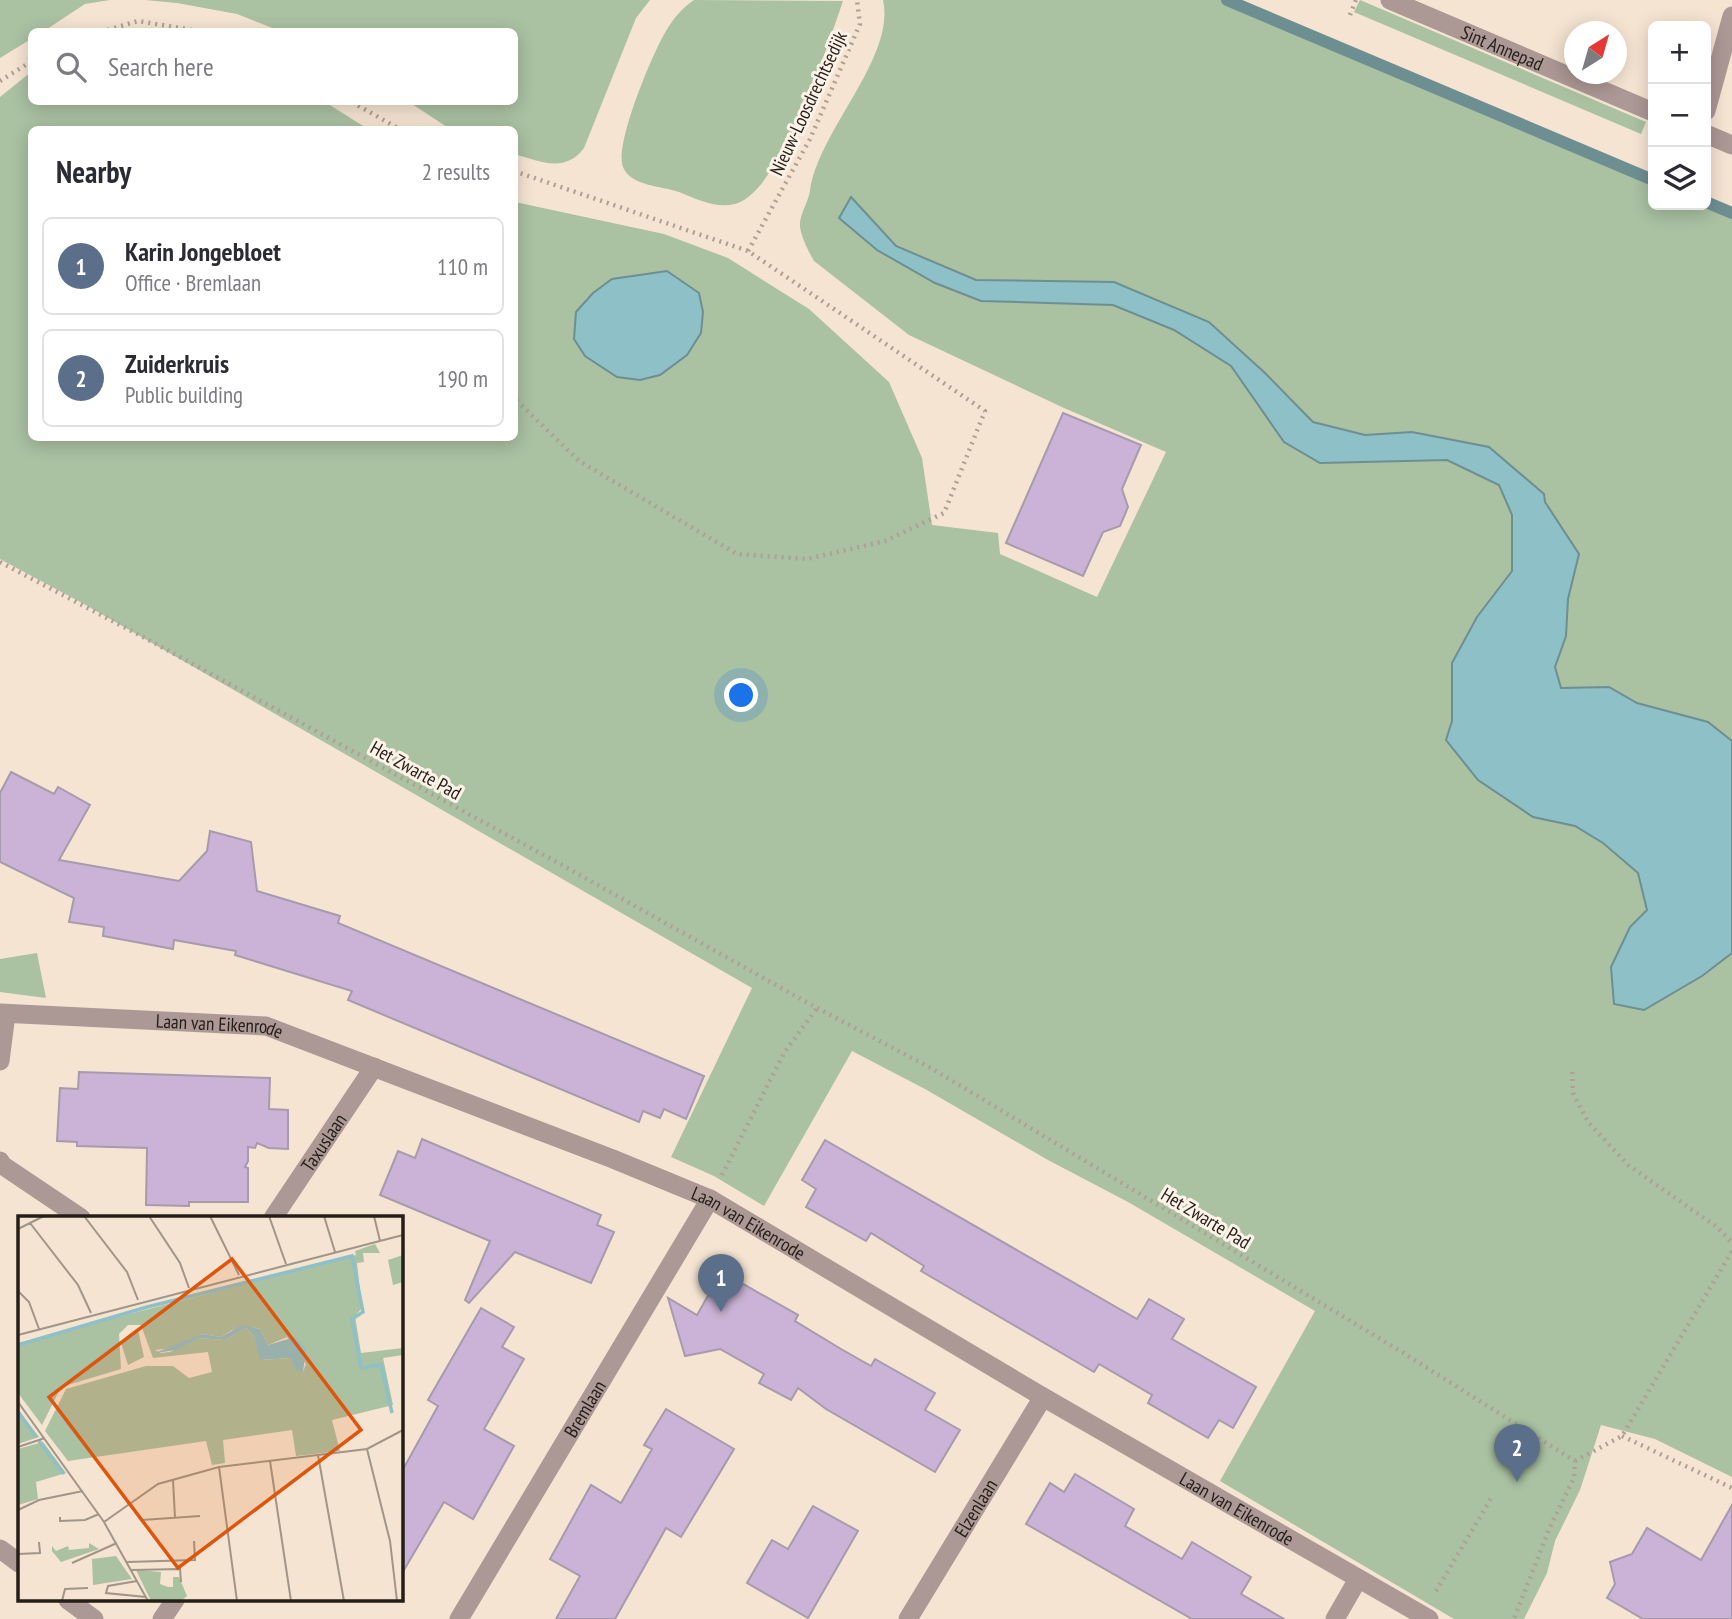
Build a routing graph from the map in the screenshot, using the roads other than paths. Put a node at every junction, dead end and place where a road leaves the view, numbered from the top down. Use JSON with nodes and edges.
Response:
{"nodes":[{"id":1,"x":1390,"y":0,"type":"edge"},
{"id":2,"x":1732,"y":16,"type":"edge"},
{"id":3,"x":1711,"y":93,"type":"edge"},
{"id":4,"x":1648,"y":110,"type":"edge"},
{"id":5,"x":1711,"y":136,"type":"edge"},
{"id":6,"x":1732,"y":145,"type":"edge"},
{"id":7,"x":3,"y":1014,"type":"edge"},
{"id":8,"x":0,"y":1061,"type":"edge"},
{"id":9,"x":374,"y":1067,"type":"junction"},
{"id":10,"x":0,"y":1161,"type":"edge"},
{"id":11,"x":710,"y":1199,"type":"junction"},
{"id":12,"x":78,"y":1216,"type":"edge"},
{"id":13,"x":274,"y":1216,"type":"edge"},
{"id":14,"x":1043,"y":1397,"type":"junction"},
{"id":15,"x":0,"y":1549,"type":"edge"},
{"id":16,"x":18,"y":1562,"type":"edge"},
{"id":17,"x":1358,"y":1579,"type":"junction"},
{"id":18,"x":71,"y":1602,"type":"edge"},
{"id":19,"x":174,"y":1602,"type":"edge"},
{"id":20,"x":1425,"y":1617,"type":"edge"},
{"id":21,"x":94,"y":1619,"type":"edge"},
{"id":22,"x":162,"y":1619,"type":"edge"},
{"id":23,"x":459,"y":1619,"type":"edge"},
{"id":24,"x":908,"y":1619,"type":"edge"},
{"id":25,"x":1335,"y":1619,"type":"edge"}],
"edges":[{"from":1,"to":4,"type":"street","name":"Sint Annepad"},
{"from":2,"to":3,"type":"street"},
{"from":5,"to":6,"type":"street"},
{"from":7,"to":8,"type":"street"},
{"from":7,"to":9,"type":"street","name":"Laan van Eikenrode"},
{"from":9,"to":11,"type":"street","name":"Laan van Eikenrode"},
{"from":9,"to":13,"type":"street","name":"Taxuslaan"},
{"from":10,"to":12,"type":"street"},
{"from":11,"to":14,"type":"street","name":"Laan van Eikenrode"},
{"from":11,"to":23,"type":"street","name":"Bremlaan"},
{"from":14,"to":17,"type":"street","name":"Laan van Eikenrode"},
{"from":14,"to":24,"type":"street","name":"Elzenlaan"},
{"from":15,"to":16,"type":"street"},
{"from":17,"to":20,"type":"street","name":"Laan van Eikenrode"},
{"from":17,"to":25,"type":"street"},
{"from":18,"to":21,"type":"street"},
{"from":19,"to":22,"type":"street"}]}
